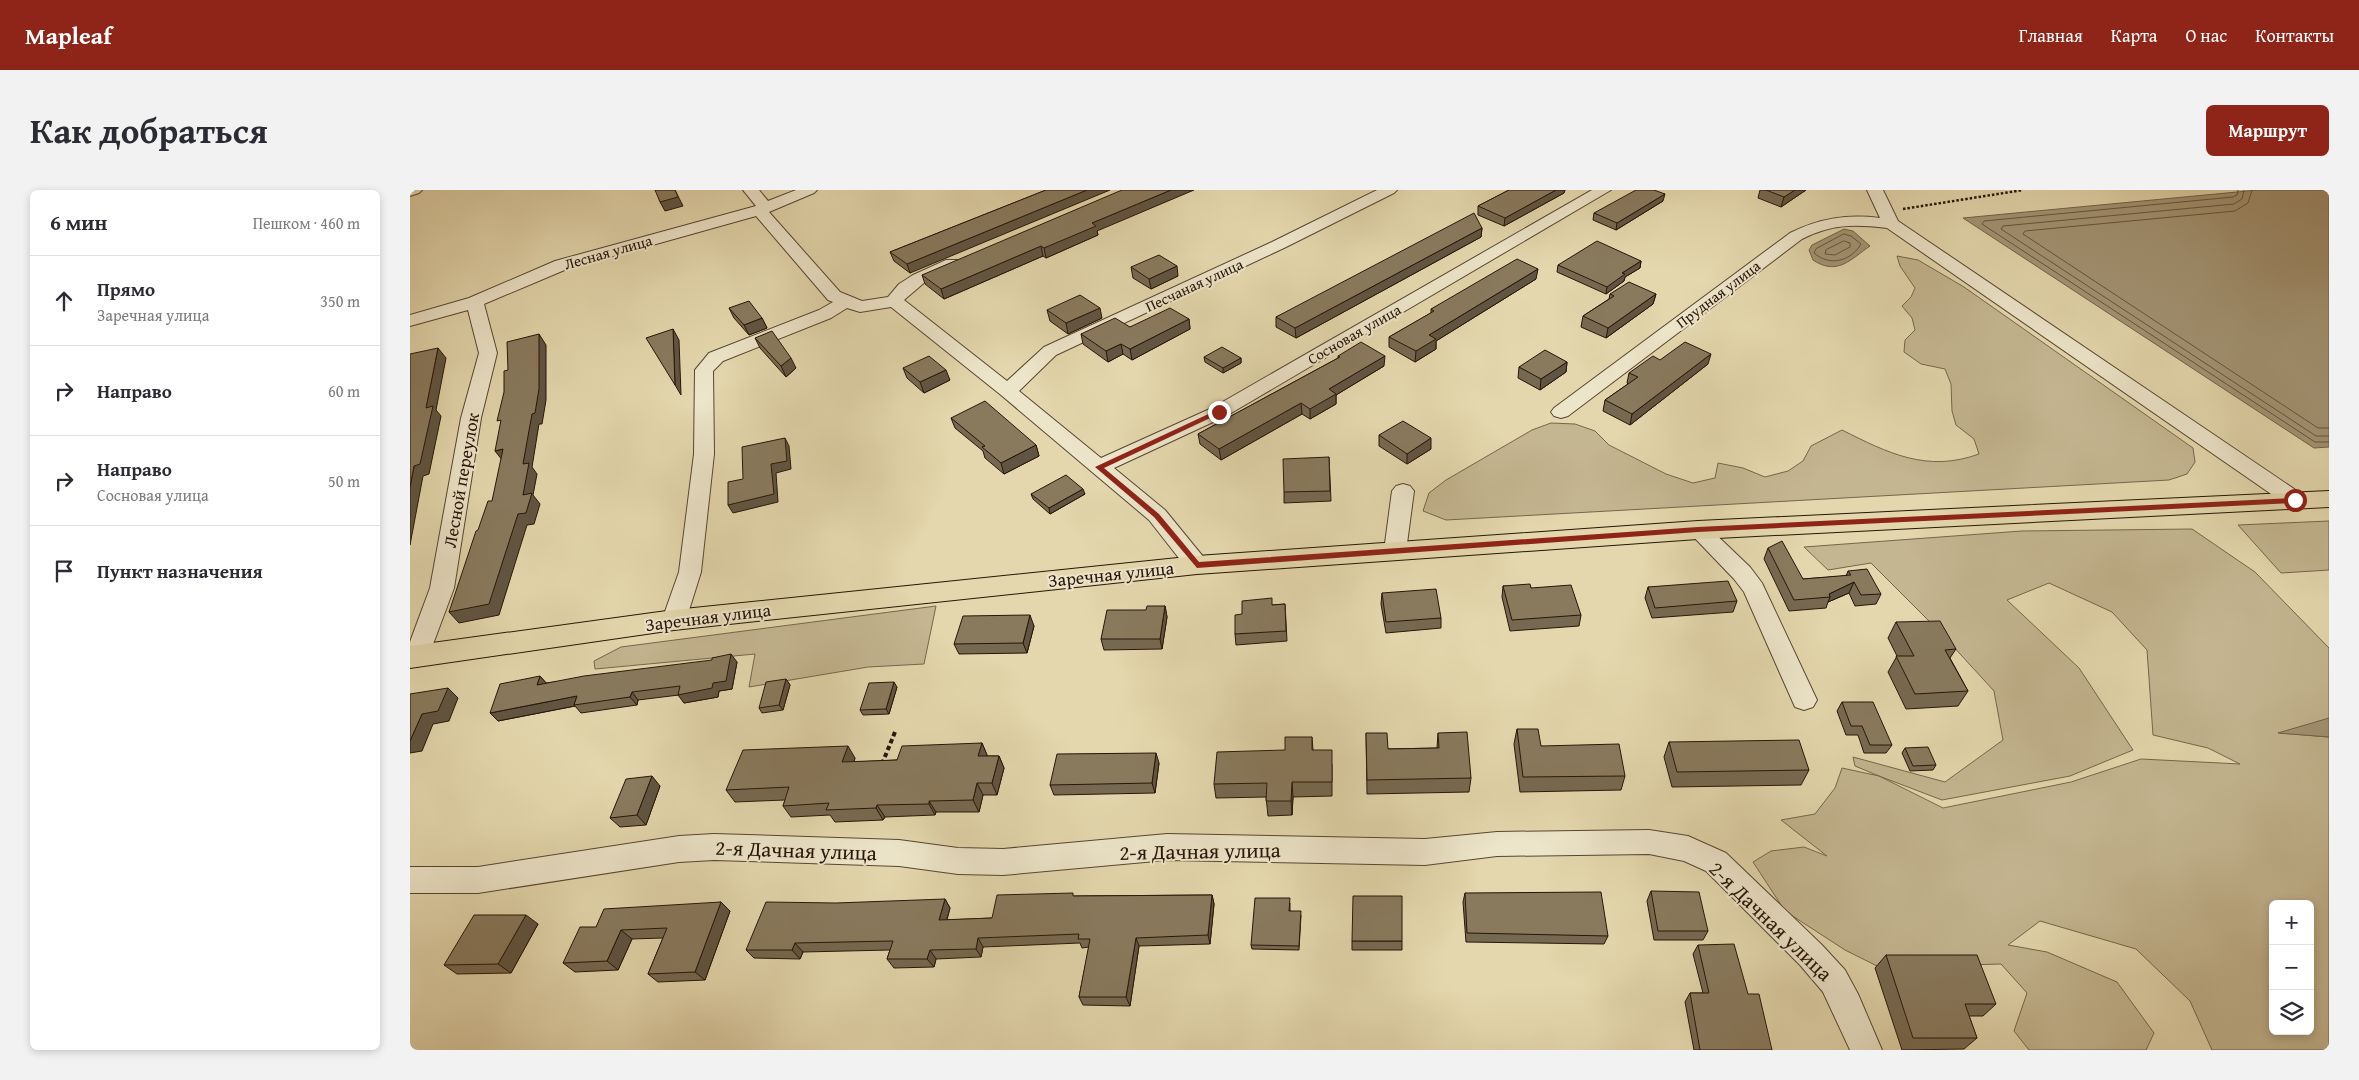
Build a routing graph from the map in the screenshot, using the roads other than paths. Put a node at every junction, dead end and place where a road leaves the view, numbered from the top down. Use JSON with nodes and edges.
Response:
{"nodes":[{"id":1,"x":751,"y":190,"type":"edge"},
{"id":2,"x":809,"y":190,"type":"edge"},
{"id":3,"x":1389,"y":190,"type":"edge"},
{"id":4,"x":1603,"y":190,"type":"edge"},
{"id":5,"x":1875,"y":190,"type":"edge"},
{"id":6,"x":762,"y":209,"type":"junction"},
{"id":7,"x":1888,"y":218,"type":"junction"},
{"id":8,"x":970,"y":257,"type":"edge"},
{"id":9,"x":894,"y":301,"type":"junction"},
{"id":10,"x":475,"y":302,"type":"junction"},
{"id":11,"x":845,"y":302,"type":"junction"},
{"id":12,"x":410,"y":321,"type":"edge"},
{"id":13,"x":1008,"y":391,"type":"junction"},
{"id":14,"x":1561,"y":412,"type":"dead end"},
{"id":15,"x":1099,"y":467,"type":"junction"},
{"id":16,"x":1403,"y":491,"type":"dead end"},
{"id":17,"x":2329,"y":499,"type":"edge"},
{"id":18,"x":2295,"y":500,"type":"junction"},
{"id":19,"x":1698,"y":530,"type":"junction"},
{"id":20,"x":1395,"y":551,"type":"junction"},
{"id":21,"x":1197,"y":565,"type":"junction"},
{"id":22,"x":674,"y":620,"type":"junction"},
{"id":23,"x":413,"y":657,"type":"edge"},
{"id":24,"x":1804,"y":700,"type":"dead end"},
{"id":25,"x":410,"y":880,"type":"edge"},
{"id":26,"x":1866,"y":1050,"type":"edge"}],
"edges":[{"from":1,"to":6,"type":"street"},
{"from":2,"to":6,"type":"street","name":"Лесная улица"},
{"from":3,"to":13,"type":"street","name":"Песчаная улица"},
{"from":4,"to":15,"type":"street","name":"Сосновая улица"},
{"from":5,"to":7,"type":"street"},
{"from":6,"to":10,"type":"street","name":"Лесная улица"},
{"from":6,"to":11,"type":"street"},
{"from":7,"to":14,"type":"street","name":"Прудная улица"},
{"from":7,"to":18,"type":"street"},
{"from":8,"to":9,"type":"street"},
{"from":9,"to":11,"type":"street"},
{"from":9,"to":13,"type":"street"},
{"from":10,"to":12,"type":"street","name":"Лесная улица"},
{"from":10,"to":23,"type":"street","name":"Лесной переулок"},
{"from":11,"to":22,"type":"street"},
{"from":13,"to":15,"type":"street"},
{"from":15,"to":21,"type":"street"},
{"from":16,"to":20,"type":"street"},
{"from":17,"to":18,"type":"main road","name":"Заречная улица"},
{"from":18,"to":19,"type":"main road","name":"Заречная улица"},
{"from":19,"to":20,"type":"main road","name":"Заречная улица"},
{"from":19,"to":24,"type":"street"},
{"from":20,"to":21,"type":"main road","name":"Заречная улица"},
{"from":21,"to":22,"type":"main road","name":"Заречная улица"},
{"from":22,"to":23,"type":"main road","name":"Заречная улица"},
{"from":25,"to":26,"type":"street","name":"2-я Дачная улица"}]}
